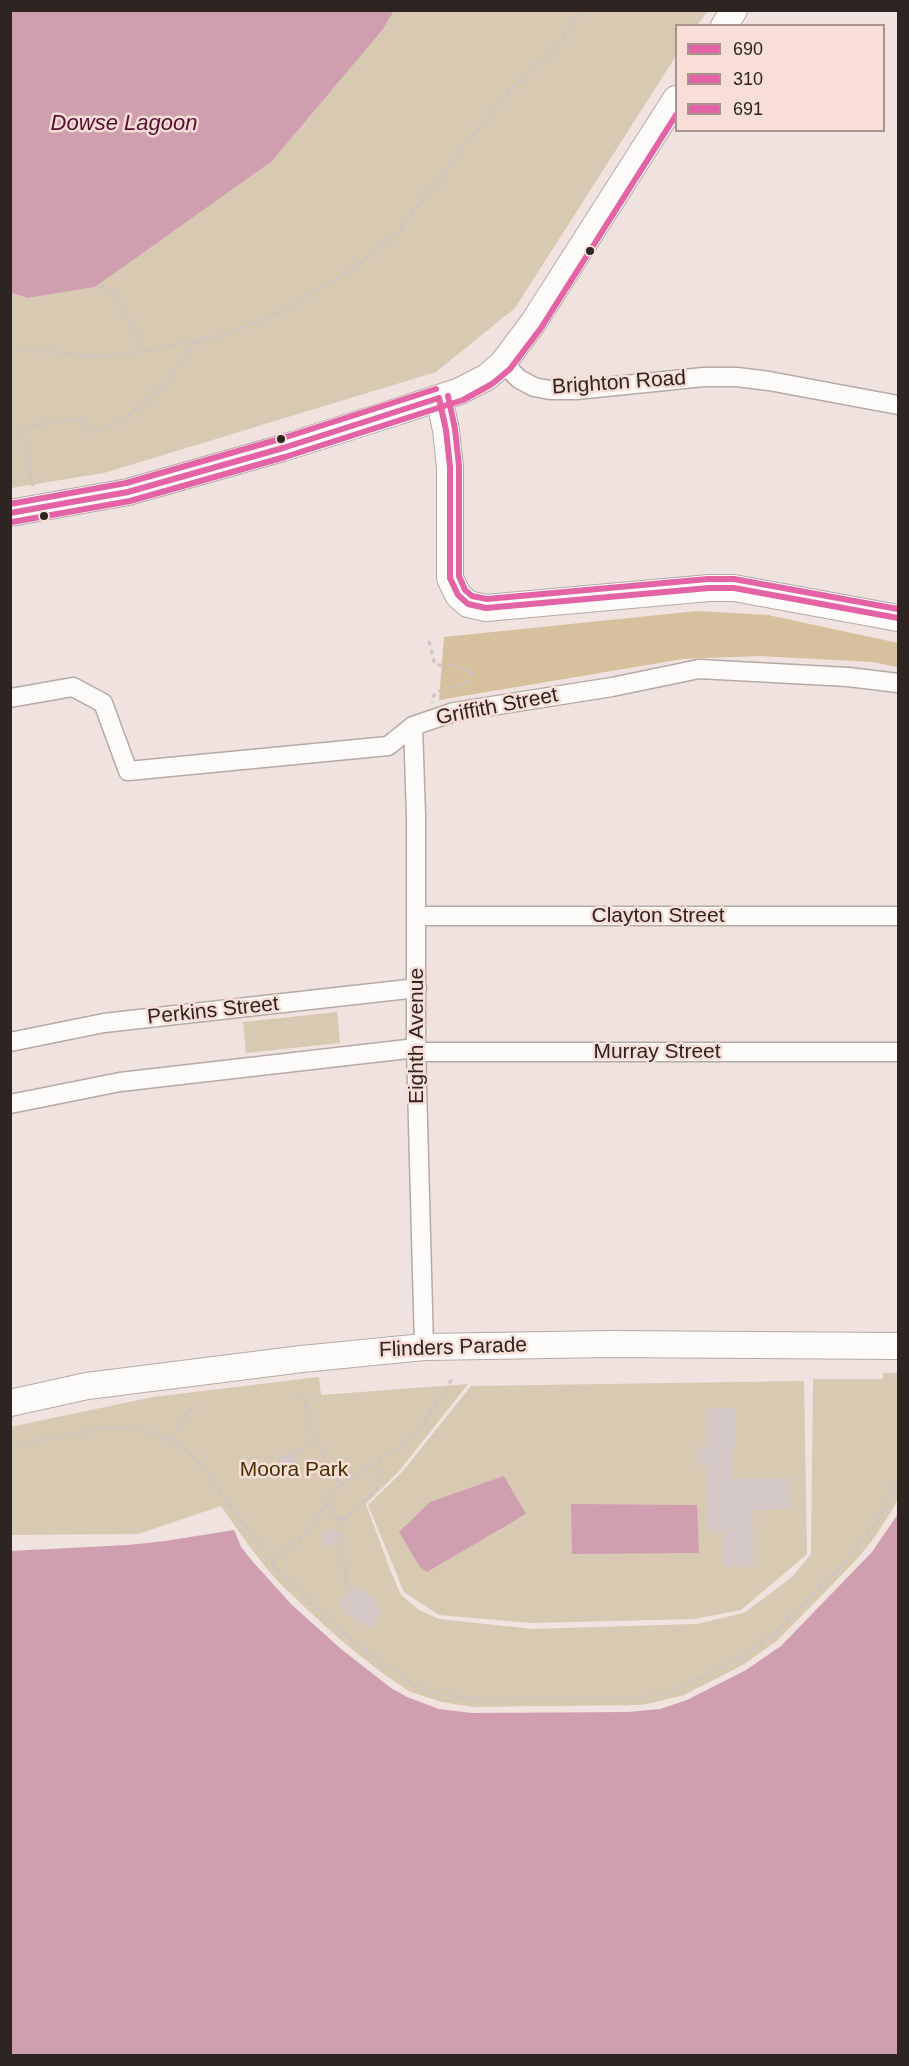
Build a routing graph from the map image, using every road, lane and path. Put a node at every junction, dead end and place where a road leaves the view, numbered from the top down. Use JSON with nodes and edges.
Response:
{"nodes":[{"id":1,"x":583,"y":10,"type":"edge"},
{"id":2,"x":734,"y":10,"type":"edge"},
{"id":3,"x":725,"y":24,"type":"edge"},
{"id":4,"x":675,"y":101,"type":"edge"},
{"id":5,"x":100,"y":286,"type":"dead end"},
{"id":6,"x":198,"y":340,"type":"junction"},
{"id":7,"x":10,"y":348,"type":"edge"},
{"id":8,"x":140,"y":352,"type":"junction"},
{"id":9,"x":503,"y":363,"type":"junction"},
{"id":10,"x":439,"y":398,"type":"junction"},
{"id":11,"x":898,"y":405,"type":"edge"},
{"id":12,"x":33,"y":486,"type":"dead end"},
{"id":13,"x":10,"y":513,"type":"edge"},
{"id":14,"x":898,"y":618,"type":"edge"},
{"id":15,"x":429,"y":641,"type":"dead end"},
{"id":16,"x":898,"y":683,"type":"edge"},
{"id":17,"x":10,"y":698,"type":"edge"},
{"id":18,"x":433,"y":709,"type":"dead end"},
{"id":19,"x":413,"y":726,"type":"junction"},
{"id":20,"x":417,"y":916,"type":"junction"},
{"id":21,"x":898,"y":916,"type":"edge"},
{"id":22,"x":417,"y":988,"type":"junction"},
{"id":23,"x":10,"y":1042,"type":"edge"},
{"id":24,"x":416,"y":1048,"type":"junction"},
{"id":25,"x":898,"y":1052,"type":"edge"},
{"id":26,"x":10,"y":1104,"type":"edge"},
{"id":27,"x":424,"y":1347,"type":"junction"},
{"id":28,"x":898,"y":1347,"type":"edge"},
{"id":29,"x":452,"y":1379,"type":"dead end"},
{"id":30,"x":303,"y":1394,"type":"dead end"},
{"id":31,"x":10,"y":1403,"type":"edge"},
{"id":32,"x":193,"y":1406,"type":"dead end"},
{"id":33,"x":170,"y":1440,"type":"junction"},
{"id":34,"x":318,"y":1441,"type":"junction"},
{"id":35,"x":10,"y":1446,"type":"edge"},
{"id":36,"x":292,"y":1454,"type":"dead end"},
{"id":37,"x":379,"y":1460,"type":"junction"},
{"id":38,"x":898,"y":1482,"type":"edge"},
{"id":39,"x":339,"y":1485,"type":"junction"},
{"id":40,"x":327,"y":1504,"type":"junction"},
{"id":41,"x":341,"y":1521,"type":"junction"},
{"id":42,"x":272,"y":1564,"type":"junction"},
{"id":43,"x":350,"y":1590,"type":"dead end"}],
"edges":[{"from":1,"to":6,"type":"path"},
{"from":2,"to":3,"type":"main road"},
{"from":4,"to":9,"type":"main road"},
{"from":5,"to":8,"type":"path"},
{"from":6,"to":8,"type":"path"},
{"from":6,"to":12,"type":"path"},
{"from":7,"to":8,"type":"path"},
{"from":9,"to":10,"type":"main road"},
{"from":9,"to":11,"type":"street","name":"Brighton Road"},
{"from":10,"to":13,"type":"main road"},
{"from":10,"to":14,"type":"main road"},
{"from":15,"to":18,"type":"path"},
{"from":16,"to":19,"type":"street","name":"Griffith Street"},
{"from":17,"to":19,"type":"street","name":"Griffith Street"},
{"from":19,"to":20,"type":"street","name":"Eighth Avenue"},
{"from":20,"to":21,"type":"street","name":"Clayton Street"},
{"from":20,"to":22,"type":"street","name":"Eighth Avenue"},
{"from":22,"to":23,"type":"street","name":"Perkins Street"},
{"from":22,"to":24,"type":"street","name":"Eighth Avenue"},
{"from":24,"to":25,"type":"street","name":"Murray Street"},
{"from":24,"to":26,"type":"street"},
{"from":24,"to":27,"type":"street","name":"Eighth Avenue"},
{"from":27,"to":28,"type":"main road","name":"Flinders Parade"},
{"from":27,"to":31,"type":"main road","name":"Flinders Parade"},
{"from":29,"to":37,"type":"path"},
{"from":30,"to":34,"type":"path"},
{"from":32,"to":33,"type":"path"},
{"from":33,"to":35,"type":"path"},
{"from":33,"to":42,"type":"path"},
{"from":34,"to":36,"type":"path"},
{"from":34,"to":39,"type":"path"},
{"from":37,"to":39,"type":"path"},
{"from":37,"to":41,"type":"path"},
{"from":38,"to":42,"type":"path"},
{"from":39,"to":40,"type":"path"},
{"from":40,"to":41,"type":"path"},
{"from":40,"to":42,"type":"path"},
{"from":41,"to":43,"type":"path"}]}
